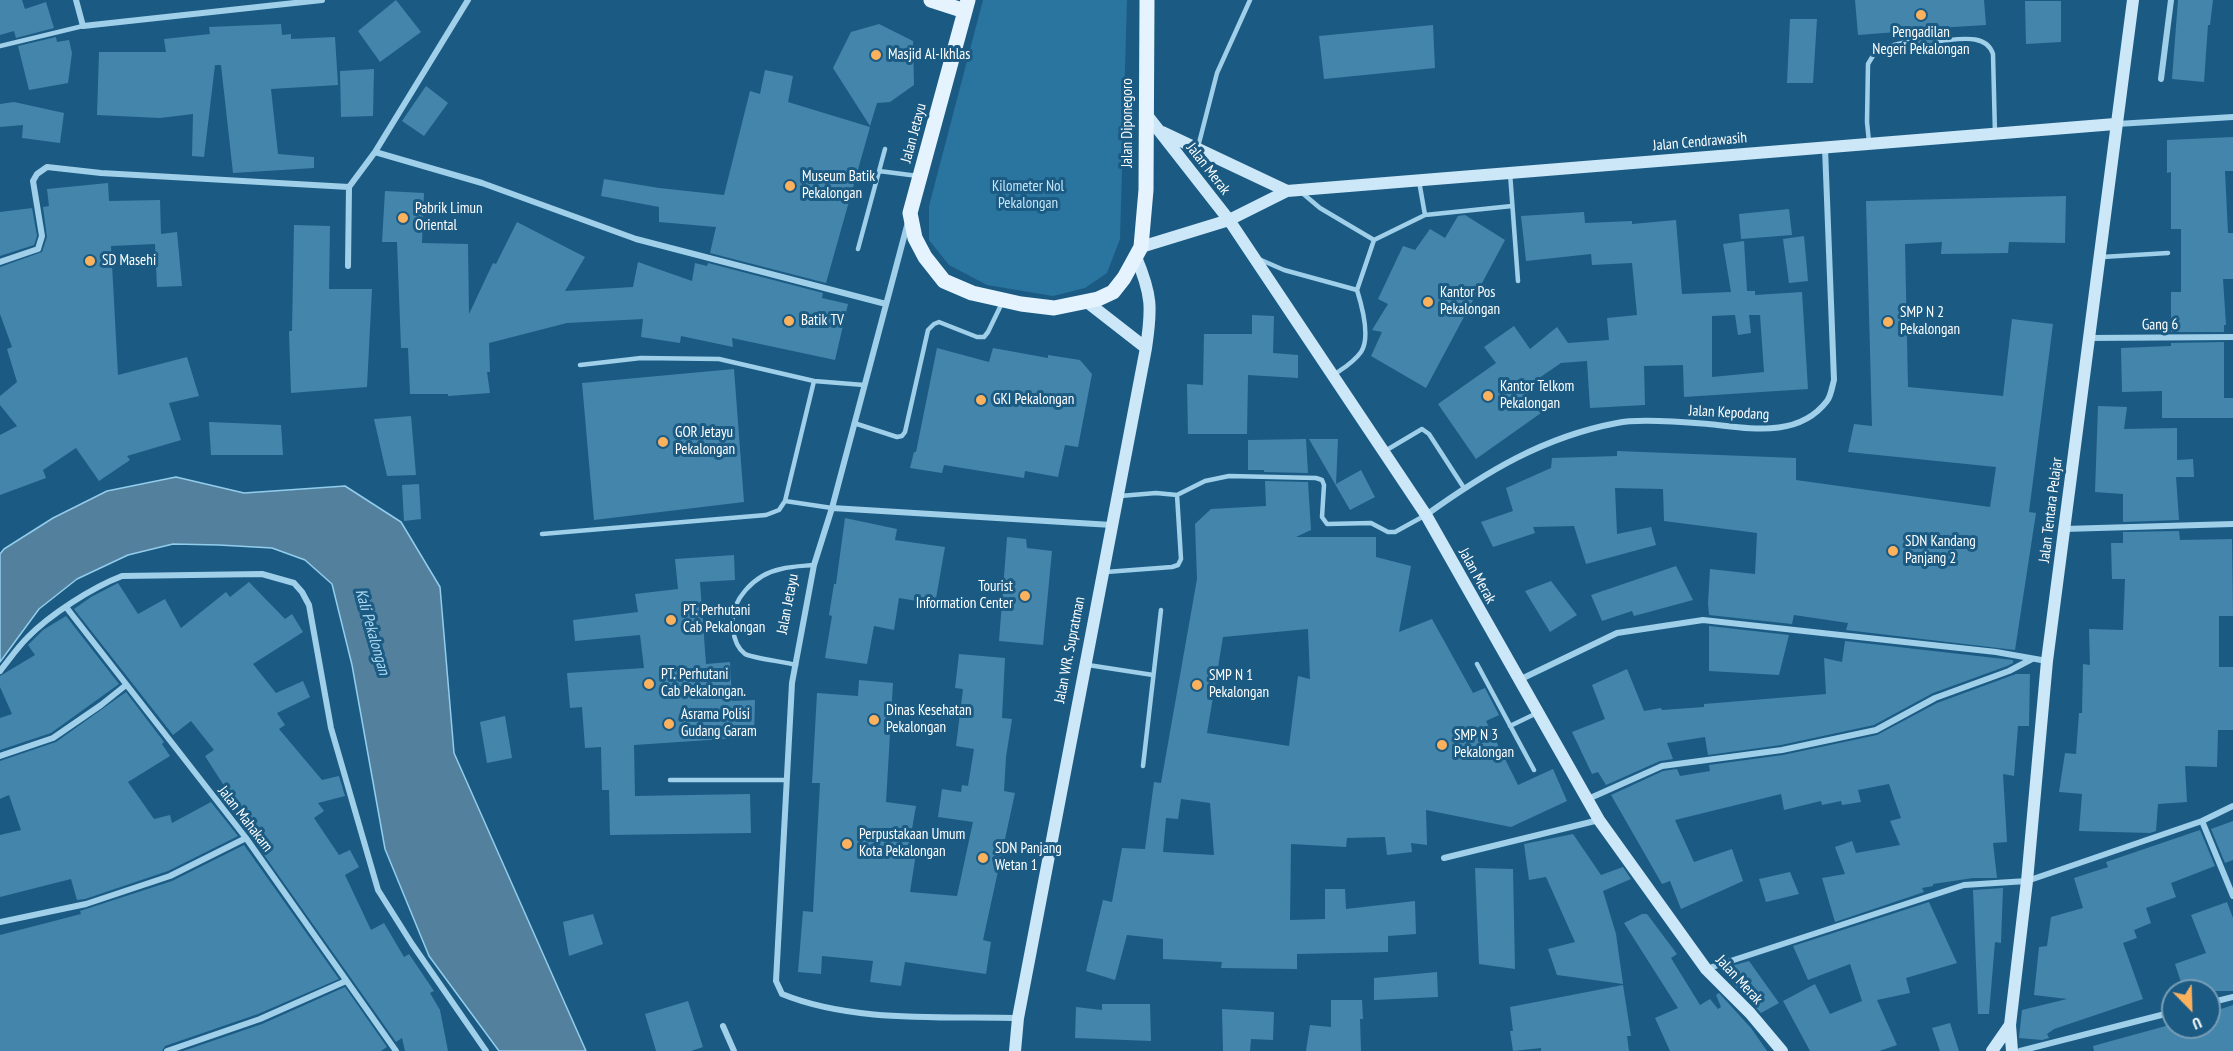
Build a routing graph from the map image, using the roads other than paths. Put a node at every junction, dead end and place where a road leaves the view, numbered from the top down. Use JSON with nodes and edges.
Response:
{"nodes":[{"id":1,"x":76,"y":0,"type":"edge"},
{"id":2,"x":322,"y":0,"type":"edge"},
{"id":3,"x":468,"y":0,"type":"edge"},
{"id":4,"x":931,"y":0,"type":"edge"},
{"id":5,"x":1147,"y":0,"type":"edge"},
{"id":6,"x":1251,"y":0,"type":"edge"},
{"id":7,"x":2133,"y":0,"type":"edge"},
{"id":8,"x":2171,"y":0,"type":"edge"},
{"id":9,"x":967,"y":6,"type":"edge"},
{"id":10,"x":83,"y":26,"type":"junction"},
{"id":11,"x":1911,"y":41,"type":"dead end"},
{"id":12,"x":1937,"y":41,"type":"dead end"},
{"id":13,"x":0,"y":46,"type":"edge"},
{"id":14,"x":2161,"y":79,"type":"dead end"},
{"id":15,"x":1146,"y":114,"type":"junction"},
{"id":16,"x":2233,"y":117,"type":"edge"},
{"id":17,"x":2115,"y":124,"type":"junction"},
{"id":18,"x":1158,"y":130,"type":"junction"},
{"id":19,"x":1995,"y":134,"type":"junction"},
{"id":20,"x":1870,"y":144,"type":"junction"},
{"id":21,"x":1825,"y":147,"type":"junction"},
{"id":22,"x":1198,"y":148,"type":"junction"},
{"id":23,"x":885,"y":149,"type":"dead end"},
{"id":24,"x":375,"y":152,"type":"junction"},
{"id":25,"x":879,"y":171,"type":"junction"},
{"id":26,"x":1510,"y":173,"type":"junction"},
{"id":27,"x":920,"y":177,"type":"junction"},
{"id":28,"x":1419,"y":181,"type":"junction"},
{"id":29,"x":349,"y":187,"type":"junction"},
{"id":30,"x":1293,"y":191,"type":"junction"},
{"id":31,"x":1512,"y":206,"type":"junction"},
{"id":32,"x":910,"y":213,"type":"junction"},
{"id":33,"x":1425,"y":215,"type":"junction"},
{"id":34,"x":1229,"y":220,"type":"junction"},
{"id":35,"x":1374,"y":240,"type":"junction"},
{"id":36,"x":858,"y":249,"type":"dead end"},
{"id":37,"x":1138,"y":252,"type":"junction"},
{"id":38,"x":2168,"y":253,"type":"dead end"},
{"id":39,"x":1254,"y":257,"type":"junction"},
{"id":40,"x":2100,"y":257,"type":"junction"},
{"id":41,"x":0,"y":262,"type":"edge"},
{"id":42,"x":348,"y":266,"type":"dead end"},
{"id":43,"x":1518,"y":281,"type":"dead end"},
{"id":44,"x":1357,"y":290,"type":"junction"},
{"id":45,"x":1003,"y":300,"type":"junction"},
{"id":46,"x":1087,"y":302,"type":"junction"},
{"id":47,"x":886,"y":304,"type":"junction"},
{"id":48,"x":2233,"y":337,"type":"edge"},
{"id":49,"x":2087,"y":338,"type":"junction"},
{"id":50,"x":1146,"y":348,"type":"junction"},
{"id":51,"x":580,"y":365,"type":"dead end"},
{"id":52,"x":1332,"y":376,"type":"junction"},
{"id":53,"x":814,"y":381,"type":"junction"},
{"id":54,"x":864,"y":385,"type":"junction"},
{"id":55,"x":854,"y":423,"type":"junction"},
{"id":56,"x":1383,"y":453,"type":"junction"},
{"id":57,"x":1464,"y":488,"type":"junction"},
{"id":58,"x":1178,"y":495,"type":"junction"},
{"id":59,"x":1117,"y":496,"type":"junction"},
{"id":60,"x":785,"y":501,"type":"junction"},
{"id":61,"x":832,"y":508,"type":"junction"},
{"id":62,"x":1426,"y":515,"type":"junction"},
{"id":63,"x":2233,"y":524,"type":"edge"},
{"id":64,"x":1112,"y":525,"type":"junction"},
{"id":65,"x":2064,"y":528,"type":"junction"},
{"id":66,"x":542,"y":534,"type":"dead end"},
{"id":67,"x":814,"y":565,"type":"junction"},
{"id":68,"x":1103,"y":572,"type":"junction"},
{"id":69,"x":66,"y":607,"type":"junction"},
{"id":70,"x":1161,"y":610,"type":"dead end"},
{"id":71,"x":2033,"y":659,"type":"junction"},
{"id":72,"x":2047,"y":661,"type":"junction"},
{"id":73,"x":1477,"y":664,"type":"dead end"},
{"id":74,"x":796,"y":665,"type":"junction"},
{"id":75,"x":1085,"y":665,"type":"junction"},
{"id":76,"x":0,"y":671,"type":"edge"},
{"id":77,"x":1153,"y":675,"type":"junction"},
{"id":78,"x":1519,"y":681,"type":"junction"},
{"id":79,"x":126,"y":685,"type":"junction"},
{"id":80,"x":1537,"y":713,"type":"junction"},
{"id":81,"x":1510,"y":726,"type":"junction"},
{"id":82,"x":0,"y":756,"type":"edge"},
{"id":83,"x":1143,"y":766,"type":"dead end"},
{"id":84,"x":1534,"y":770,"type":"dead end"},
{"id":85,"x":670,"y":780,"type":"dead end"},
{"id":86,"x":786,"y":780,"type":"junction"},
{"id":87,"x":1588,"y":799,"type":"junction"},
{"id":88,"x":2233,"y":806,"type":"edge"},
{"id":89,"x":1599,"y":820,"type":"junction"},
{"id":90,"x":2202,"y":820,"type":"junction"},
{"id":91,"x":246,"y":838,"type":"junction"},
{"id":92,"x":1444,"y":858,"type":"dead end"},
{"id":93,"x":2027,"y":881,"type":"junction"},
{"id":94,"x":2233,"y":896,"type":"edge"},
{"id":95,"x":0,"y":922,"type":"edge"},
{"id":96,"x":1706,"y":969,"type":"junction"},
{"id":97,"x":346,"y":981,"type":"junction"},
{"id":98,"x":2161,"y":1015,"type":"edge"},
{"id":99,"x":1018,"y":1018,"type":"junction"},
{"id":100,"x":2010,"y":1025,"type":"junction"},
{"id":101,"x":723,"y":1026,"type":"dead end"},
{"id":102,"x":167,"y":1051,"type":"edge"},
{"id":103,"x":395,"y":1051,"type":"edge"},
{"id":104,"x":486,"y":1051,"type":"edge"},
{"id":105,"x":734,"y":1051,"type":"edge"},
{"id":106,"x":1016,"y":1051,"type":"edge"},
{"id":107,"x":1782,"y":1051,"type":"edge"},
{"id":108,"x":1992,"y":1051,"type":"edge"},
{"id":109,"x":2012,"y":1051,"type":"edge"},
{"id":110,"x":2020,"y":1051,"type":"edge"}],
"edges":[{"from":1,"to":10,"type":"street"},
{"from":2,"to":10,"type":"street"},
{"from":3,"to":24,"type":"street"},
{"from":4,"to":9,"type":"main road"},
{"from":5,"to":15,"type":"main road","name":"Jalan Diponegoro"},
{"from":6,"to":22,"type":"lane"},
{"from":7,"to":17,"type":"street","name":"Jalan Tentara Pelajar"},
{"from":8,"to":14,"type":"street"},
{"from":9,"to":27,"type":"main road","name":"Jalan Jetayu"},
{"from":10,"to":13,"type":"lane"},
{"from":11,"to":20,"type":"lane"},
{"from":12,"to":19,"type":"lane"},
{"from":15,"to":18,"type":"street","name":"Jalan Merak"},
{"from":15,"to":37,"type":"main road","name":"Jalan Diponegoro"},
{"from":16,"to":17,"type":"street"},
{"from":17,"to":19,"type":"street","name":"Jalan Cendrawasih"},
{"from":17,"to":40,"type":"street","name":"Jalan Tentara Pelajar"},
{"from":18,"to":22,"type":"street"},
{"from":18,"to":34,"type":"street","name":"Jalan Merak"},
{"from":19,"to":20,"type":"street","name":"Jalan Cendrawasih"},
{"from":20,"to":21,"type":"street","name":"Jalan Cendrawasih"},
{"from":21,"to":26,"type":"street","name":"Jalan Cendrawasih"},
{"from":21,"to":57,"type":"street","name":"Jalan Kepodang"},
{"from":22,"to":30,"type":"street"},
{"from":23,"to":25,"type":"lane"},
{"from":24,"to":29,"type":"street"},
{"from":24,"to":47,"type":"street"},
{"from":25,"to":27,"type":"lane"},
{"from":25,"to":36,"type":"lane"},
{"from":26,"to":28,"type":"street","name":"Jalan Cendrawasih"},
{"from":26,"to":31,"type":"lane"},
{"from":27,"to":32,"type":"main road","name":"Jalan Jetayu"},
{"from":28,"to":30,"type":"street","name":"Jalan Cendrawasih"},
{"from":28,"to":33,"type":"lane"},
{"from":29,"to":41,"type":"street"},
{"from":29,"to":42,"type":"street"},
{"from":30,"to":34,"type":"street","name":"Jalan Cendrawasih"},
{"from":30,"to":35,"type":"lane"},
{"from":31,"to":33,"type":"lane"},
{"from":31,"to":43,"type":"lane"},
{"from":32,"to":45,"type":"main road"},
{"from":32,"to":47,"type":"street","name":"Jalan Jetayu"},
{"from":33,"to":35,"type":"lane"},
{"from":34,"to":37,"type":"street","name":"Jalan Cendrawasih"},
{"from":34,"to":39,"type":"street","name":"Jalan Merak"},
{"from":35,"to":44,"type":"lane"},
{"from":37,"to":46,"type":"main road"},
{"from":37,"to":50,"type":"street","name":"Jalan WR. Supratman"},
{"from":38,"to":40,"type":"lane"},
{"from":39,"to":44,"type":"lane"},
{"from":39,"to":52,"type":"street","name":"Jalan Merak"},
{"from":40,"to":49,"type":"street","name":"Jalan Tentara Pelajar"},
{"from":44,"to":52,"type":"lane"},
{"from":45,"to":46,"type":"main road"},
{"from":45,"to":55,"type":"lane"},
{"from":46,"to":50,"type":"street"},
{"from":47,"to":54,"type":"street","name":"Jalan Jetayu"},
{"from":48,"to":49,"type":"street","name":"Gang 6"},
{"from":49,"to":65,"type":"street","name":"Jalan Tentara Pelajar"},
{"from":50,"to":59,"type":"street","name":"Jalan WR. Supratman"},
{"from":51,"to":53,"type":"lane"},
{"from":52,"to":56,"type":"street","name":"Jalan Merak"},
{"from":53,"to":54,"type":"lane"},
{"from":53,"to":60,"type":"lane"},
{"from":54,"to":55,"type":"street","name":"Jalan Jetayu"},
{"from":55,"to":61,"type":"street","name":"Jalan Jetayu"},
{"from":56,"to":57,"type":"lane"},
{"from":56,"to":62,"type":"street","name":"Jalan Merak"},
{"from":57,"to":62,"type":"street","name":"Jalan Kepodang"},
{"from":58,"to":59,"type":"lane"},
{"from":58,"to":62,"type":"lane"},
{"from":58,"to":68,"type":"lane"},
{"from":59,"to":64,"type":"street","name":"Jalan WR. Supratman"},
{"from":60,"to":61,"type":"lane"},
{"from":60,"to":66,"type":"lane"},
{"from":61,"to":64,"type":"street"},
{"from":61,"to":67,"type":"street","name":"Jalan Jetayu"},
{"from":62,"to":78,"type":"street","name":"Jalan Merak"},
{"from":63,"to":65,"type":"street"},
{"from":64,"to":68,"type":"street","name":"Jalan WR. Supratman"},
{"from":65,"to":72,"type":"street","name":"Jalan Tentara Pelajar"},
{"from":67,"to":74,"type":"street","name":"Jalan Jetayu"},
{"from":67,"to":74,"type":"lane"},
{"from":68,"to":75,"type":"street","name":"Jalan WR. Supratman"},
{"from":69,"to":76,"type":"street"},
{"from":69,"to":79,"type":"street","name":"Jalan Mahakam"},
{"from":69,"to":104,"type":"street"},
{"from":70,"to":77,"type":"lane"},
{"from":71,"to":72,"type":"street"},
{"from":71,"to":78,"type":"street"},
{"from":71,"to":87,"type":"street"},
{"from":72,"to":93,"type":"street","name":"Jalan Tentara Pelajar"},
{"from":73,"to":81,"type":"lane"},
{"from":74,"to":86,"type":"street","name":"Jalan Jetayu"},
{"from":75,"to":77,"type":"lane"},
{"from":75,"to":99,"type":"street","name":"Jalan WR. Supratman"},
{"from":77,"to":83,"type":"lane"},
{"from":78,"to":80,"type":"street","name":"Jalan Merak"},
{"from":79,"to":82,"type":"street"},
{"from":79,"to":91,"type":"street","name":"Jalan Mahakam"},
{"from":80,"to":81,"type":"lane"},
{"from":80,"to":87,"type":"street","name":"Jalan Merak"},
{"from":81,"to":84,"type":"lane"},
{"from":85,"to":86,"type":"lane"},
{"from":86,"to":99,"type":"street","name":"Jalan Jetayu"},
{"from":87,"to":89,"type":"street","name":"Jalan Merak"},
{"from":88,"to":90,"type":"street"},
{"from":89,"to":92,"type":"street"},
{"from":89,"to":96,"type":"street","name":"Jalan Merak"},
{"from":90,"to":93,"type":"street"},
{"from":90,"to":94,"type":"street"},
{"from":91,"to":95,"type":"street"},
{"from":91,"to":97,"type":"street","name":"Jalan Mahakam"},
{"from":93,"to":96,"type":"street"},
{"from":93,"to":100,"type":"street","name":"Jalan Tentara Pelajar"},
{"from":96,"to":107,"type":"street","name":"Jalan Merak"},
{"from":97,"to":102,"type":"street"},
{"from":97,"to":103,"type":"street","name":"Jalan Mahakam"},
{"from":98,"to":110,"type":"street"},
{"from":99,"to":106,"type":"street","name":"Jalan WR. Supratman"},
{"from":100,"to":108,"type":"street","name":"Jalan Tentara Pelajar"},
{"from":100,"to":109,"type":"street","name":"Jalan Tentara Pelajar"},
{"from":101,"to":105,"type":"street"}]}
